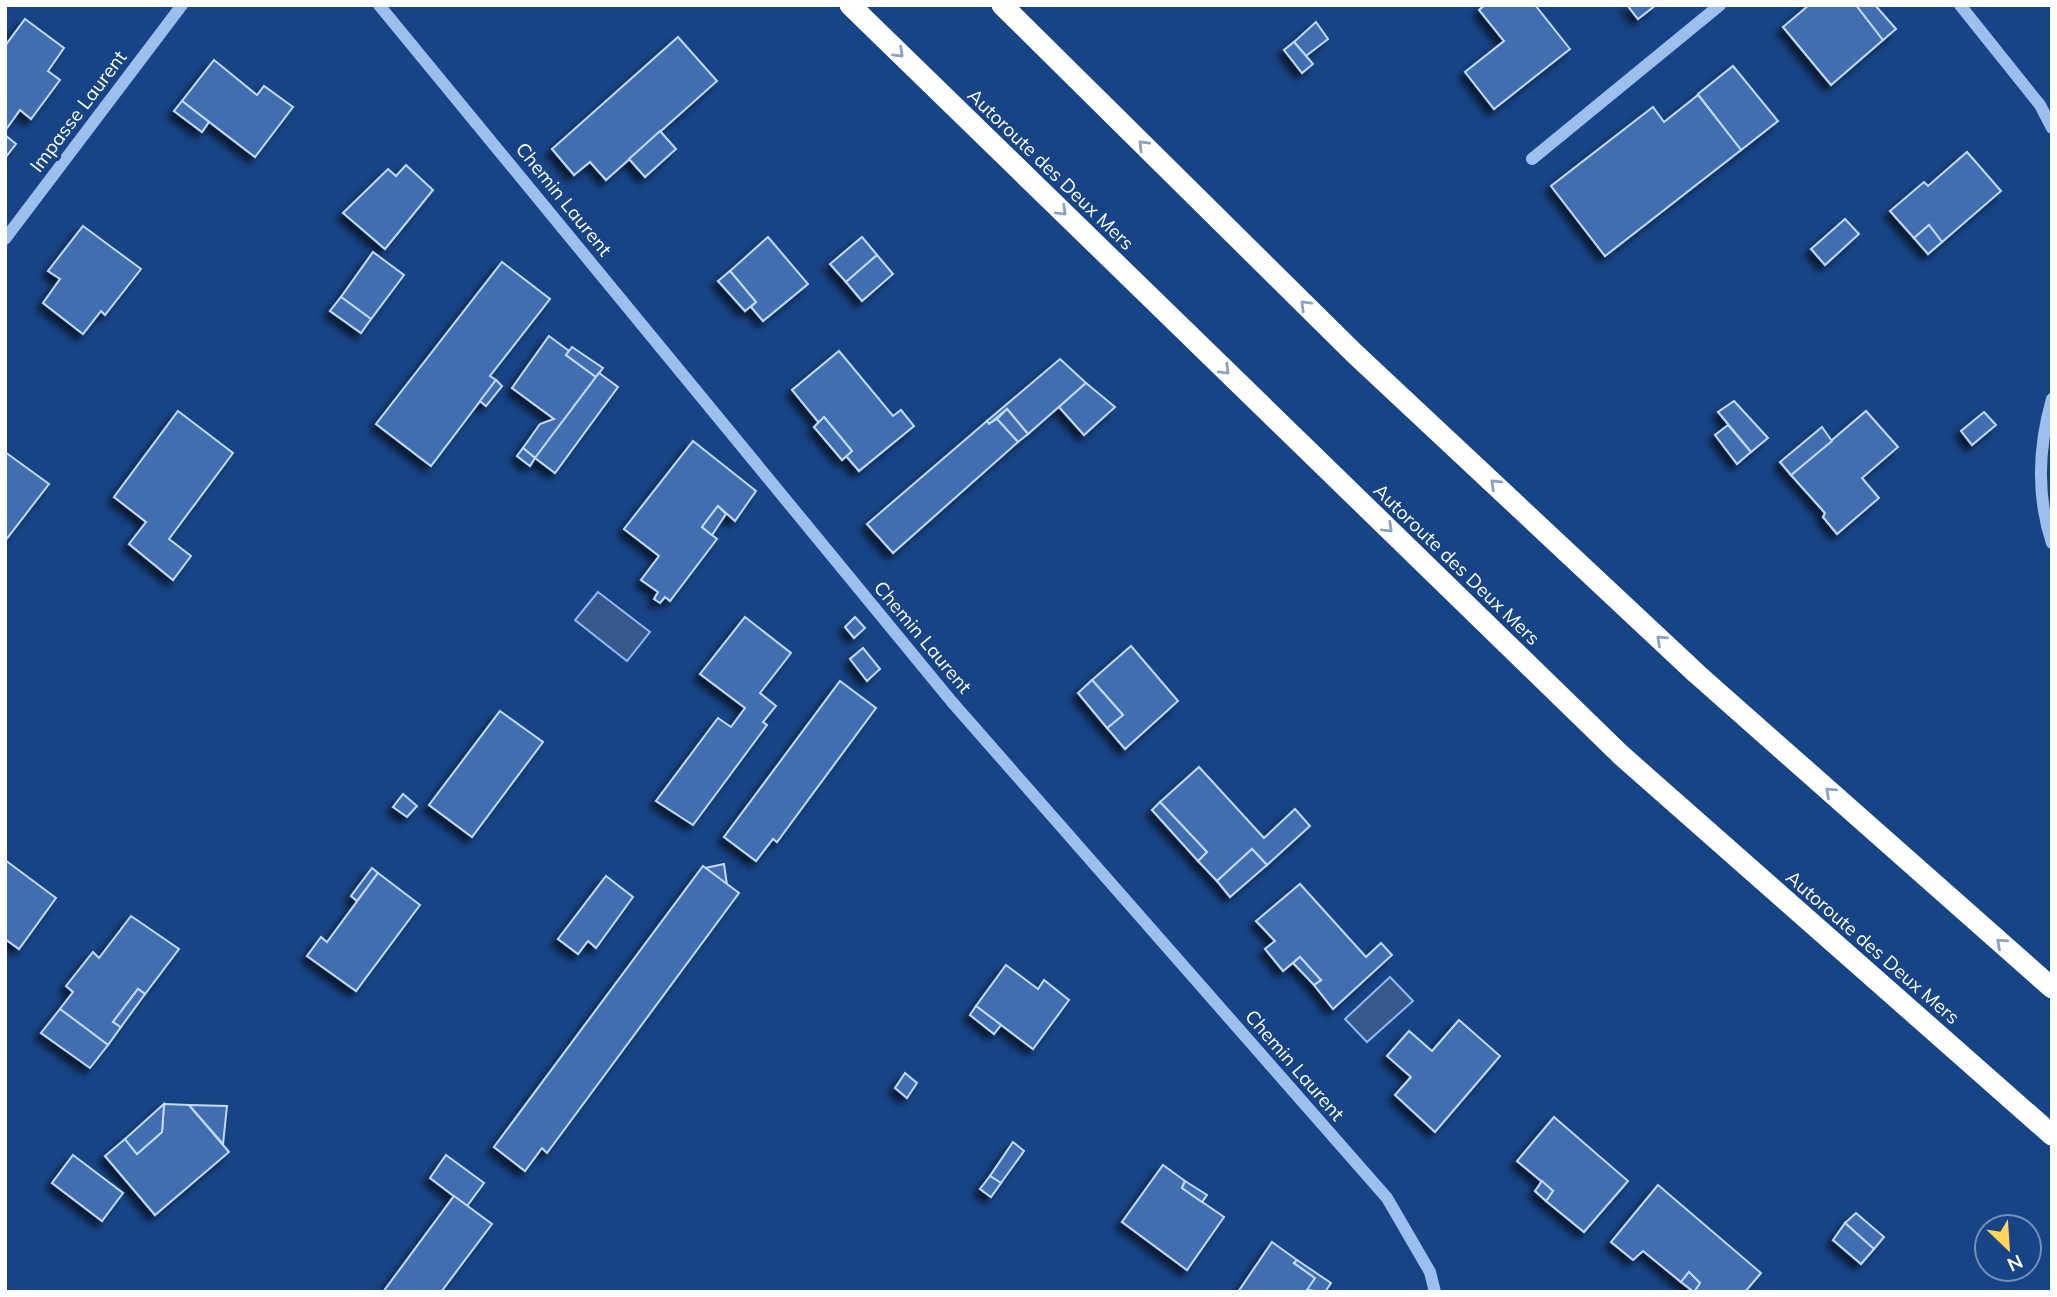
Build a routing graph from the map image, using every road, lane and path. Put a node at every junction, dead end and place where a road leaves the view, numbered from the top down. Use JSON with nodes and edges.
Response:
{"nodes":[{"id":1,"x":182,"y":5,"type":"edge"},
{"id":2,"x":379,"y":5,"type":"edge"},
{"id":3,"x":850,"y":5,"type":"edge"},
{"id":4,"x":1002,"y":5,"type":"edge"},
{"id":5,"x":1720,"y":5,"type":"edge"},
{"id":6,"x":1960,"y":5,"type":"edge"},
{"id":7,"x":2052,"y":128,"type":"edge"},
{"id":8,"x":1532,"y":159,"type":"dead end"},
{"id":9,"x":5,"y":239,"type":"edge"},
{"id":10,"x":2052,"y":400,"type":"edge"},
{"id":11,"x":2052,"y":543,"type":"edge"},
{"id":12,"x":2052,"y":988,"type":"edge"},
{"id":13,"x":2052,"y":1135,"type":"edge"},
{"id":14,"x":1435,"y":1292,"type":"edge"}],
"edges":[{"from":1,"to":9,"type":"street","name":"Impasse Laurent"},
{"from":2,"to":14,"type":"street","name":"Chemin Laurent"},
{"from":3,"to":13,"type":"highway","name":"Autoroute des Deux Mers","one_way":true},
{"from":12,"to":4,"type":"highway","one_way":true},
{"from":5,"to":8,"type":"street"},
{"from":6,"to":7,"type":"street"},
{"from":10,"to":11,"type":"street"}]}
